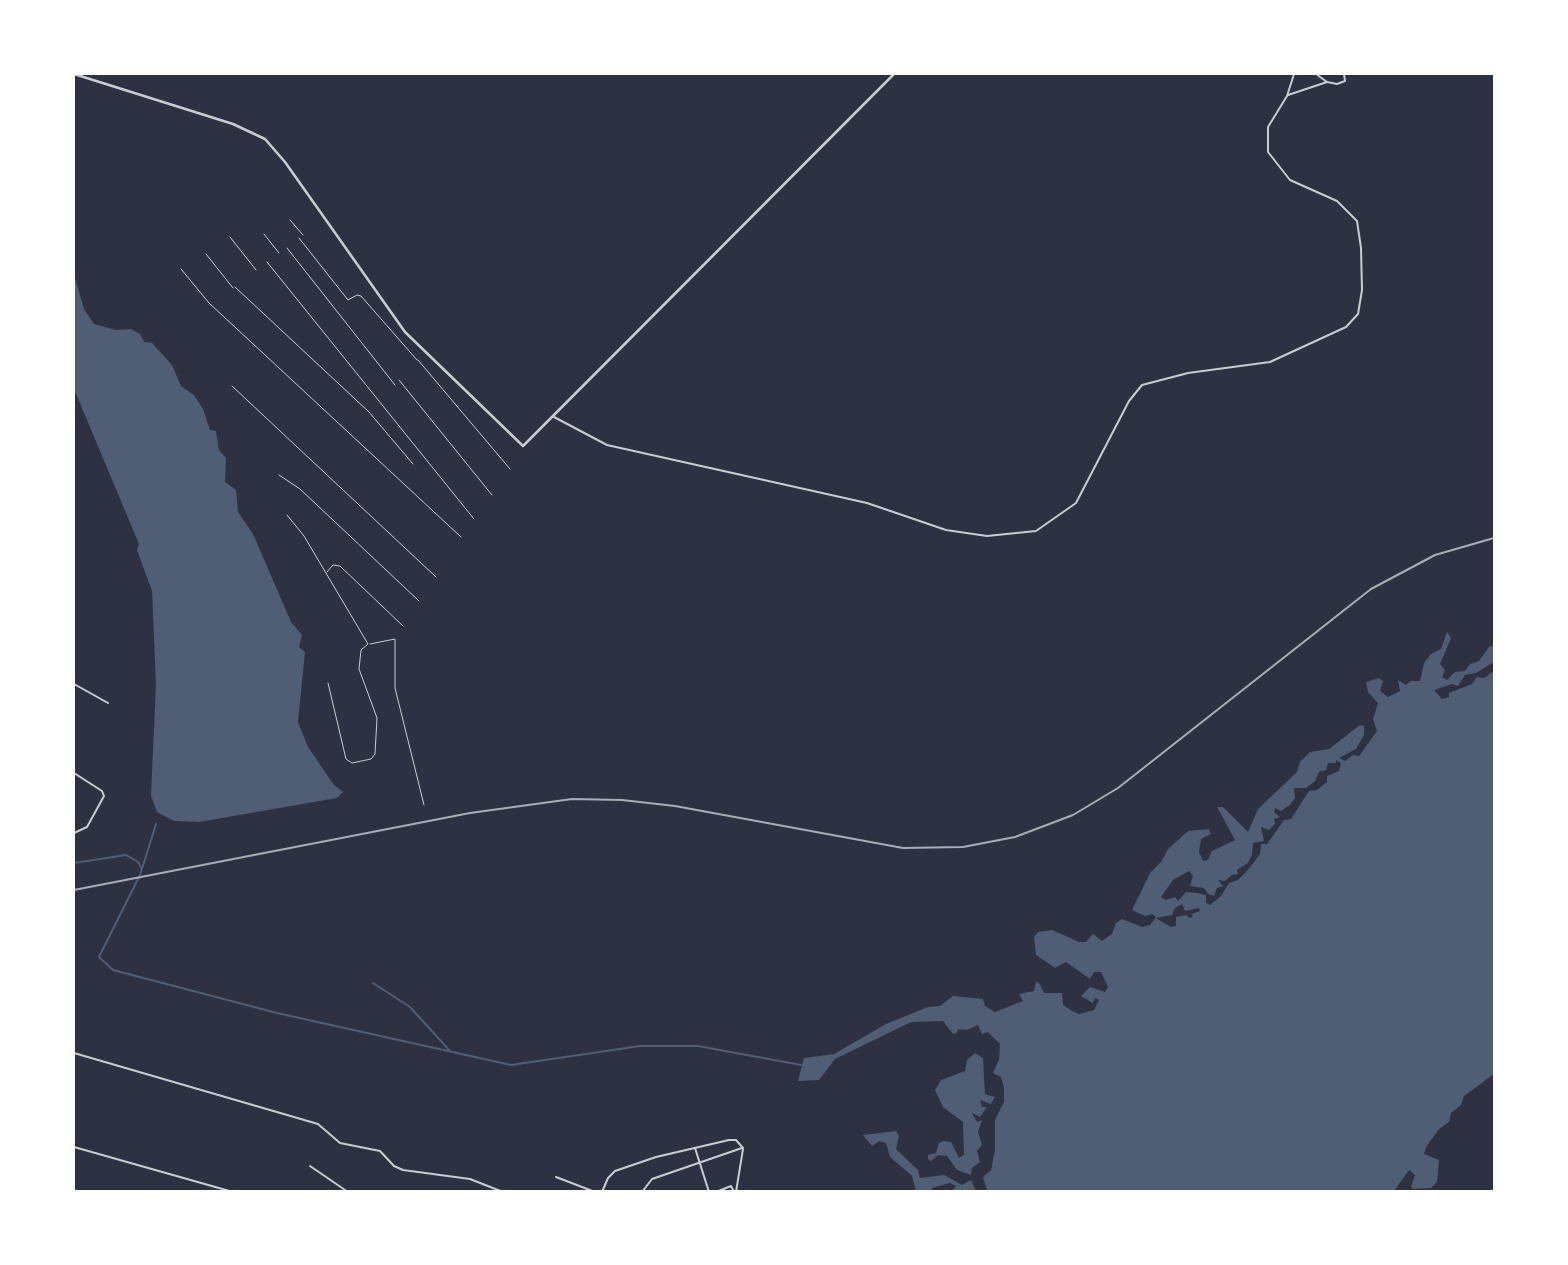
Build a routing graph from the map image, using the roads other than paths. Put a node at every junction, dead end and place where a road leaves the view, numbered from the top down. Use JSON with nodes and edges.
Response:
{"nodes":[{"id":1,"x":74,"y":74,"type":"edge"},
{"id":2,"x":894,"y":74,"type":"edge"},
{"id":3,"x":1294,"y":74,"type":"edge"},
{"id":4,"x":1316,"y":74,"type":"edge"},
{"id":5,"x":1344,"y":74,"type":"edge"},
{"id":6,"x":1327,"y":82,"type":"junction"},
{"id":7,"x":1288,"y":95,"type":"junction"},
{"id":8,"x":290,"y":220,"type":"dead end"},
{"id":9,"x":264,"y":234,"type":"dead end"},
{"id":10,"x":303,"y":235,"type":"dead end"},
{"id":11,"x":230,"y":237,"type":"dead end"},
{"id":12,"x":299,"y":238,"type":"dead end"},
{"id":13,"x":287,"y":248,"type":"dead end"},
{"id":14,"x":279,"y":253,"type":"dead end"},
{"id":15,"x":206,"y":254,"type":"dead end"},
{"id":16,"x":267,"y":262,"type":"dead end"},
{"id":17,"x":181,"y":269,"type":"dead end"},
{"id":18,"x":256,"y":270,"type":"dead end"},
{"id":19,"x":399,"y":380,"type":"dead end"},
{"id":20,"x":396,"y":385,"type":"dead end"},
{"id":21,"x":232,"y":386,"type":"dead end"},
{"id":22,"x":554,"y":417,"type":"junction"},
{"id":23,"x":413,"y":464,"type":"dead end"},
{"id":24,"x":510,"y":469,"type":"dead end"},
{"id":25,"x":279,"y":474,"type":"dead end"},
{"id":26,"x":492,"y":495,"type":"dead end"},
{"id":27,"x":287,"y":515,"type":"dead end"},
{"id":28,"x":474,"y":519,"type":"dead end"},
{"id":29,"x":461,"y":537,"type":"dead end"},
{"id":30,"x":326,"y":573,"type":"junction"},
{"id":31,"x":436,"y":577,"type":"dead end"},
{"id":32,"x":419,"y":601,"type":"dead end"},
{"id":33,"x":403,"y":626,"type":"dead end"},
{"id":34,"x":368,"y":644,"type":"junction"},
{"id":35,"x":328,"y":683,"type":"dead end"},
{"id":36,"x":74,"y":684,"type":"edge"},
{"id":37,"x":108,"y":703,"type":"dead end"},
{"id":38,"x":74,"y":773,"type":"edge"},
{"id":39,"x":424,"y":804,"type":"dead end"},
{"id":40,"x":74,"y":833,"type":"edge"},
{"id":41,"x":74,"y":1053,"type":"edge"},
{"id":42,"x":74,"y":1147,"type":"edge"},
{"id":43,"x":695,"y":1147,"type":"junction"},
{"id":44,"x":743,"y":1148,"type":"junction"},
{"id":45,"x":699,"y":1163,"type":"junction"},
{"id":46,"x":310,"y":1166,"type":"dead end"},
{"id":47,"x":556,"y":1177,"type":"dead end"},
{"id":48,"x":233,"y":1192,"type":"edge"},
{"id":49,"x":348,"y":1192,"type":"edge"},
{"id":50,"x":503,"y":1192,"type":"edge"},
{"id":51,"x":594,"y":1192,"type":"edge"},
{"id":52,"x":602,"y":1192,"type":"edge"},
{"id":53,"x":642,"y":1192,"type":"edge"},
{"id":54,"x":709,"y":1192,"type":"edge"},
{"id":55,"x":716,"y":1192,"type":"edge"},
{"id":56,"x":735,"y":1192,"type":"edge"}],
"edges":[{"from":1,"to":22,"type":"street"},
{"from":2,"to":22,"type":"street"},
{"from":3,"to":7,"type":"street"},
{"from":4,"to":6,"type":"street"},
{"from":5,"to":6,"type":"street"},
{"from":6,"to":7,"type":"street"},
{"from":7,"to":22,"type":"street"},
{"from":8,"to":10,"type":"lane"},
{"from":9,"to":14,"type":"lane"},
{"from":11,"to":18,"type":"lane"},
{"from":12,"to":24,"type":"lane"},
{"from":13,"to":20,"type":"lane"},
{"from":15,"to":23,"type":"lane"},
{"from":16,"to":28,"type":"lane"},
{"from":17,"to":29,"type":"lane"},
{"from":19,"to":26,"type":"lane"},
{"from":21,"to":31,"type":"lane"},
{"from":25,"to":32,"type":"lane"},
{"from":27,"to":30,"type":"lane"},
{"from":30,"to":33,"type":"lane"},
{"from":30,"to":34,"type":"lane"},
{"from":34,"to":35,"type":"lane"},
{"from":34,"to":39,"type":"lane"},
{"from":36,"to":37,"type":"street"},
{"from":38,"to":40,"type":"street"},
{"from":41,"to":50,"type":"street"},
{"from":42,"to":48,"type":"street"},
{"from":43,"to":44,"type":"street"},
{"from":43,"to":45,"type":"street"},
{"from":43,"to":52,"type":"street"},
{"from":44,"to":45,"type":"street"},
{"from":44,"to":56,"type":"street"},
{"from":45,"to":53,"type":"street"},
{"from":45,"to":54,"type":"street"},
{"from":46,"to":49,"type":"street"},
{"from":47,"to":51,"type":"street"},
{"from":55,"to":56,"type":"street"}]}
